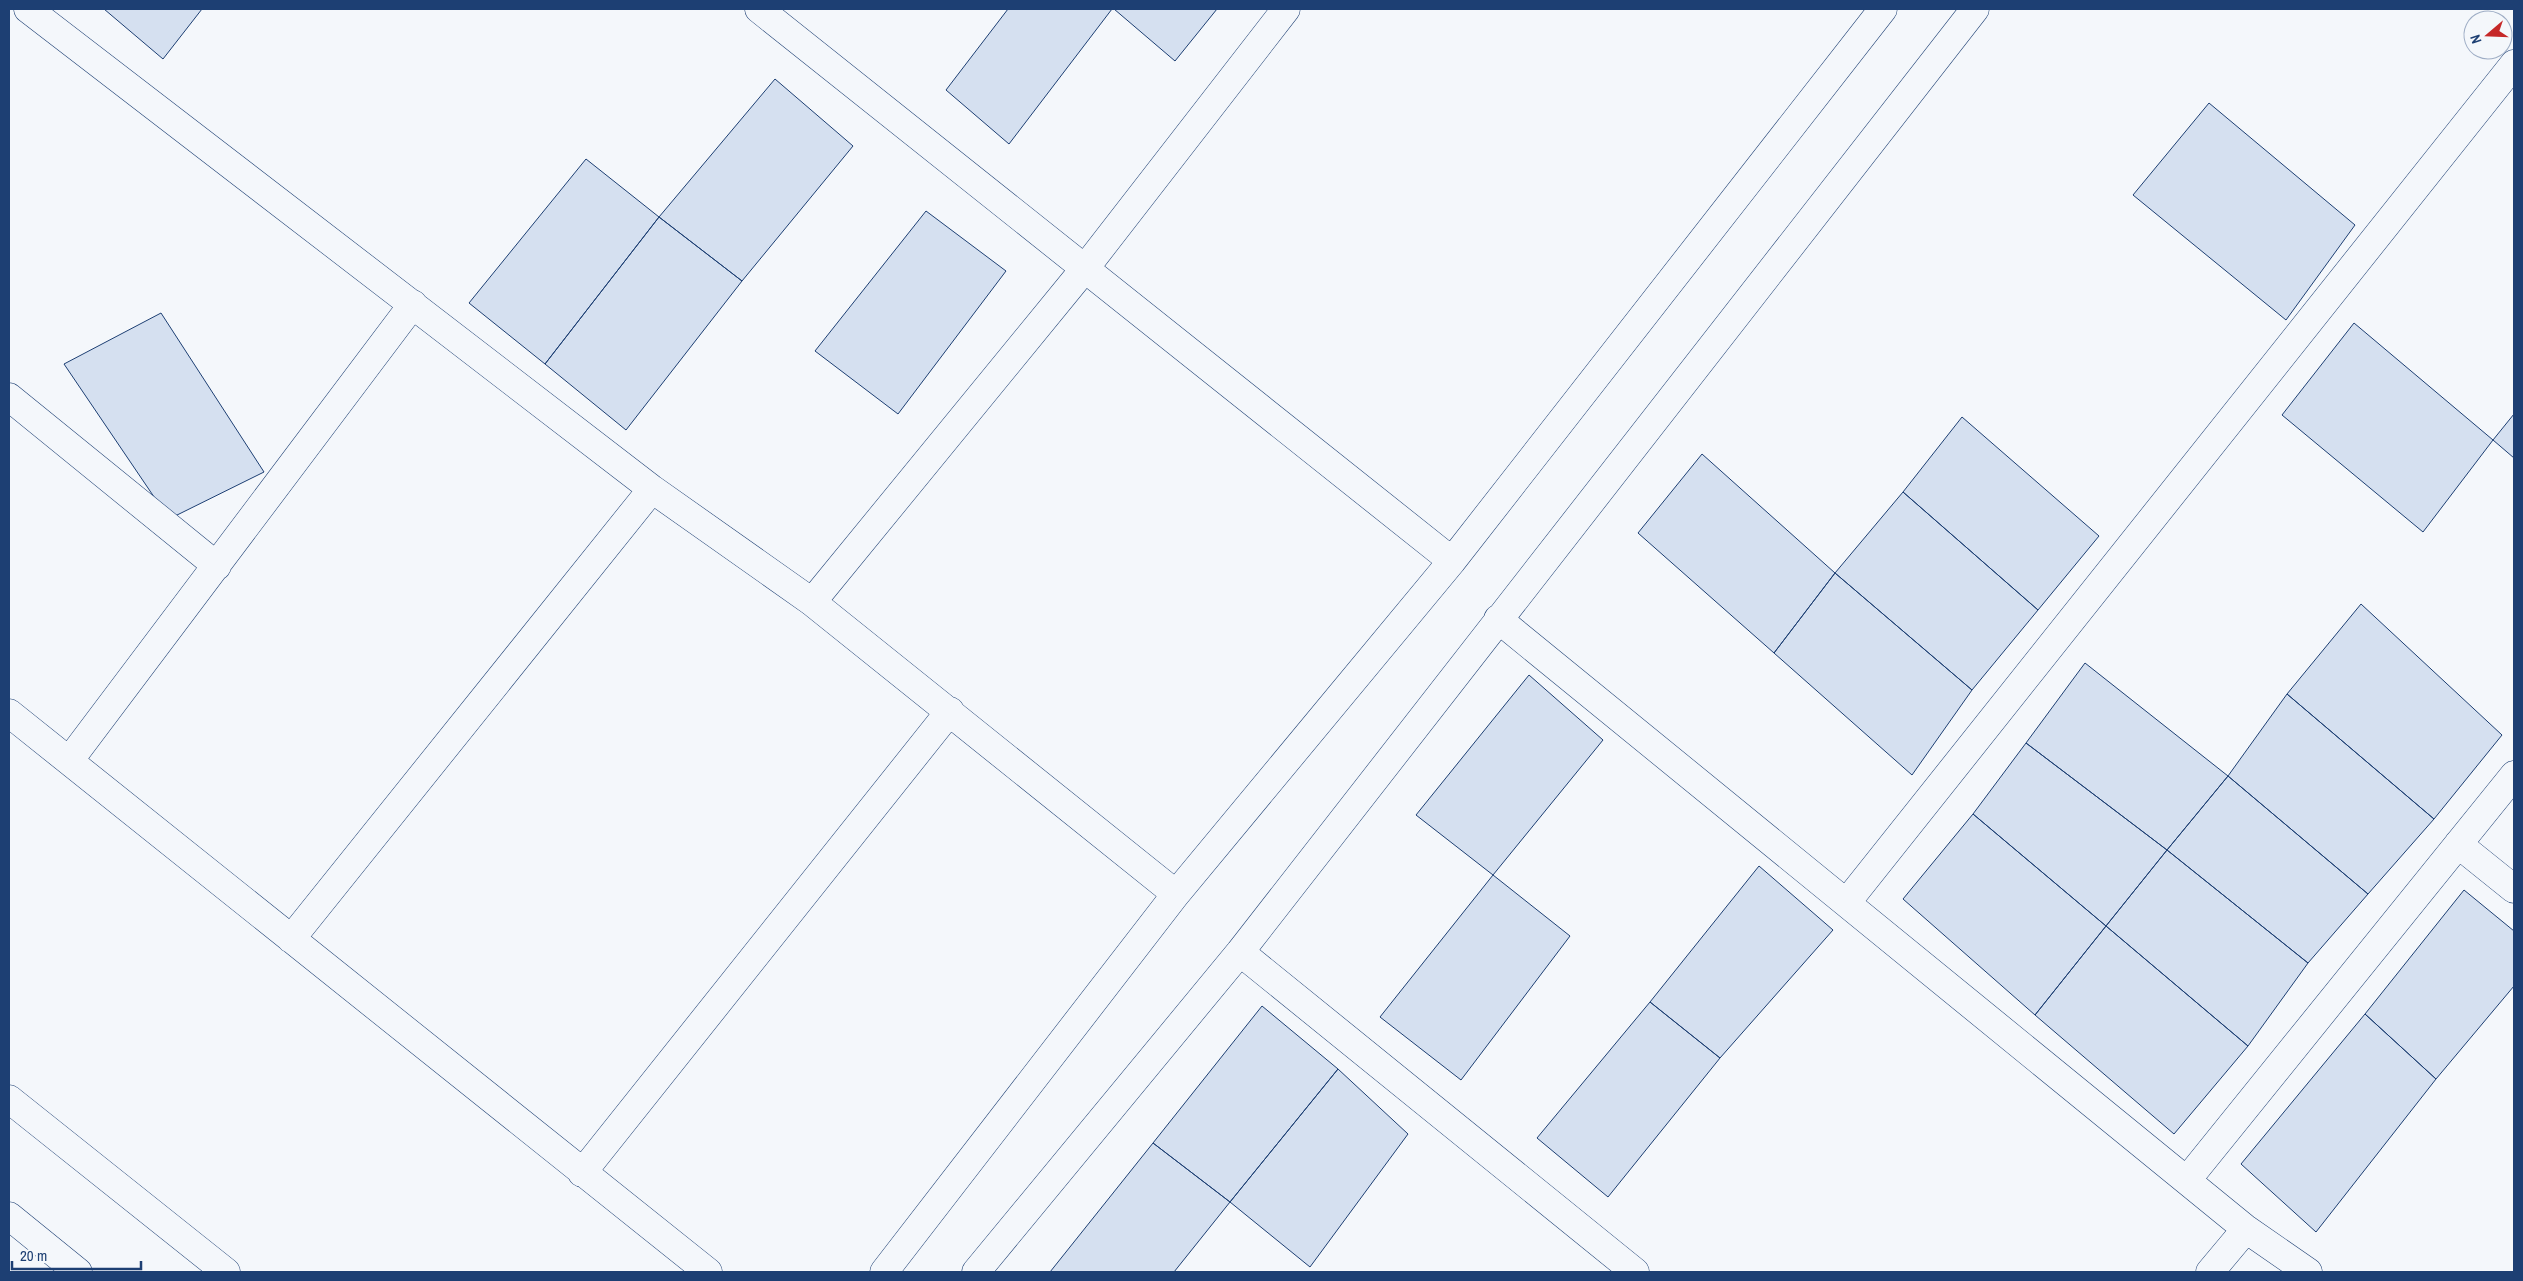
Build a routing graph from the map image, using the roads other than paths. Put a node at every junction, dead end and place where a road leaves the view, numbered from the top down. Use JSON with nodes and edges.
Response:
{"nodes":[{"id":1,"x":28,"y":9,"type":"edge"},
{"id":2,"x":759,"y":9,"type":"edge"},
{"id":3,"x":1286,"y":9,"type":"edge"},
{"id":4,"x":1883,"y":9,"type":"edge"},
{"id":5,"x":1975,"y":9,"type":"edge"},
{"id":6,"x":2514,"y":64,"type":"edge"},
{"id":7,"x":1086,"y":267,"type":"junction"},
{"id":8,"x":413,"y":304,"type":"junction"},
{"id":9,"x":9,"y":397,"type":"edge"},
{"id":10,"x":652,"y":489,"type":"junction"},
{"id":11,"x":1452,"y":561,"type":"junction"},
{"id":12,"x":217,"y":566,"type":"junction"},
{"id":13,"x":812,"y":602,"type":"junction"},
{"id":14,"x":1498,"y":619,"type":"junction"},
{"id":15,"x":950,"y":711,"type":"junction"},
{"id":16,"x":9,"y":713,"type":"edge"},
{"id":17,"x":69,"y":761,"type":"junction"},
{"id":18,"x":2514,"y":775,"type":"edge"},
{"id":19,"x":2458,"y":844,"type":"junction"},
{"id":20,"x":2514,"y":889,"type":"edge"},
{"id":21,"x":1176,"y":894,"type":"junction"},
{"id":22,"x":1846,"y":902,"type":"junction"},
{"id":23,"x":291,"y":939,"type":"junction"},
{"id":24,"x":1240,"y":952,"type":"junction"},
{"id":25,"x":9,"y":1098,"type":"edge"},
{"id":26,"x":582,"y":1173,"type":"junction"},
{"id":27,"x":2187,"y":1180,"type":"junction"},
{"id":28,"x":9,"y":1216,"type":"edge"},
{"id":29,"x":2246,"y":1229,"type":"junction"},
{"id":30,"x":78,"y":1272,"type":"edge"},
{"id":31,"x":226,"y":1272,"type":"edge"},
{"id":32,"x":708,"y":1272,"type":"edge"},
{"id":33,"x":884,"y":1272,"type":"edge"},
{"id":34,"x":976,"y":1272,"type":"edge"},
{"id":35,"x":1635,"y":1272,"type":"edge"},
{"id":36,"x":2210,"y":1272,"type":"edge"},
{"id":37,"x":2308,"y":1272,"type":"edge"}],
"edges":[{"from":1,"to":8,"type":"street"},
{"from":2,"to":7,"type":"street"},
{"from":3,"to":7,"type":"street"},
{"from":4,"to":11,"type":"street"},
{"from":5,"to":14,"type":"street"},
{"from":6,"to":22,"type":"street"},
{"from":7,"to":11,"type":"street"},
{"from":7,"to":13,"type":"street"},
{"from":8,"to":10,"type":"street"},
{"from":8,"to":12,"type":"street"},
{"from":9,"to":12,"type":"street"},
{"from":10,"to":13,"type":"street"},
{"from":10,"to":23,"type":"street"},
{"from":11,"to":21,"type":"street"},
{"from":12,"to":17,"type":"street"},
{"from":13,"to":15,"type":"street"},
{"from":14,"to":22,"type":"street"},
{"from":14,"to":24,"type":"street"},
{"from":15,"to":21,"type":"street"},
{"from":15,"to":26,"type":"street"},
{"from":16,"to":17,"type":"street"},
{"from":17,"to":23,"type":"street"},
{"from":18,"to":19,"type":"street"},
{"from":19,"to":20,"type":"street"},
{"from":19,"to":27,"type":"street"},
{"from":21,"to":33,"type":"street"},
{"from":22,"to":27,"type":"street"},
{"from":23,"to":26,"type":"street"},
{"from":24,"to":34,"type":"street"},
{"from":24,"to":35,"type":"street"},
{"from":25,"to":31,"type":"street"},
{"from":26,"to":32,"type":"street"},
{"from":27,"to":29,"type":"street"},
{"from":28,"to":30,"type":"street"},
{"from":29,"to":36,"type":"street"},
{"from":29,"to":37,"type":"street"}]}
